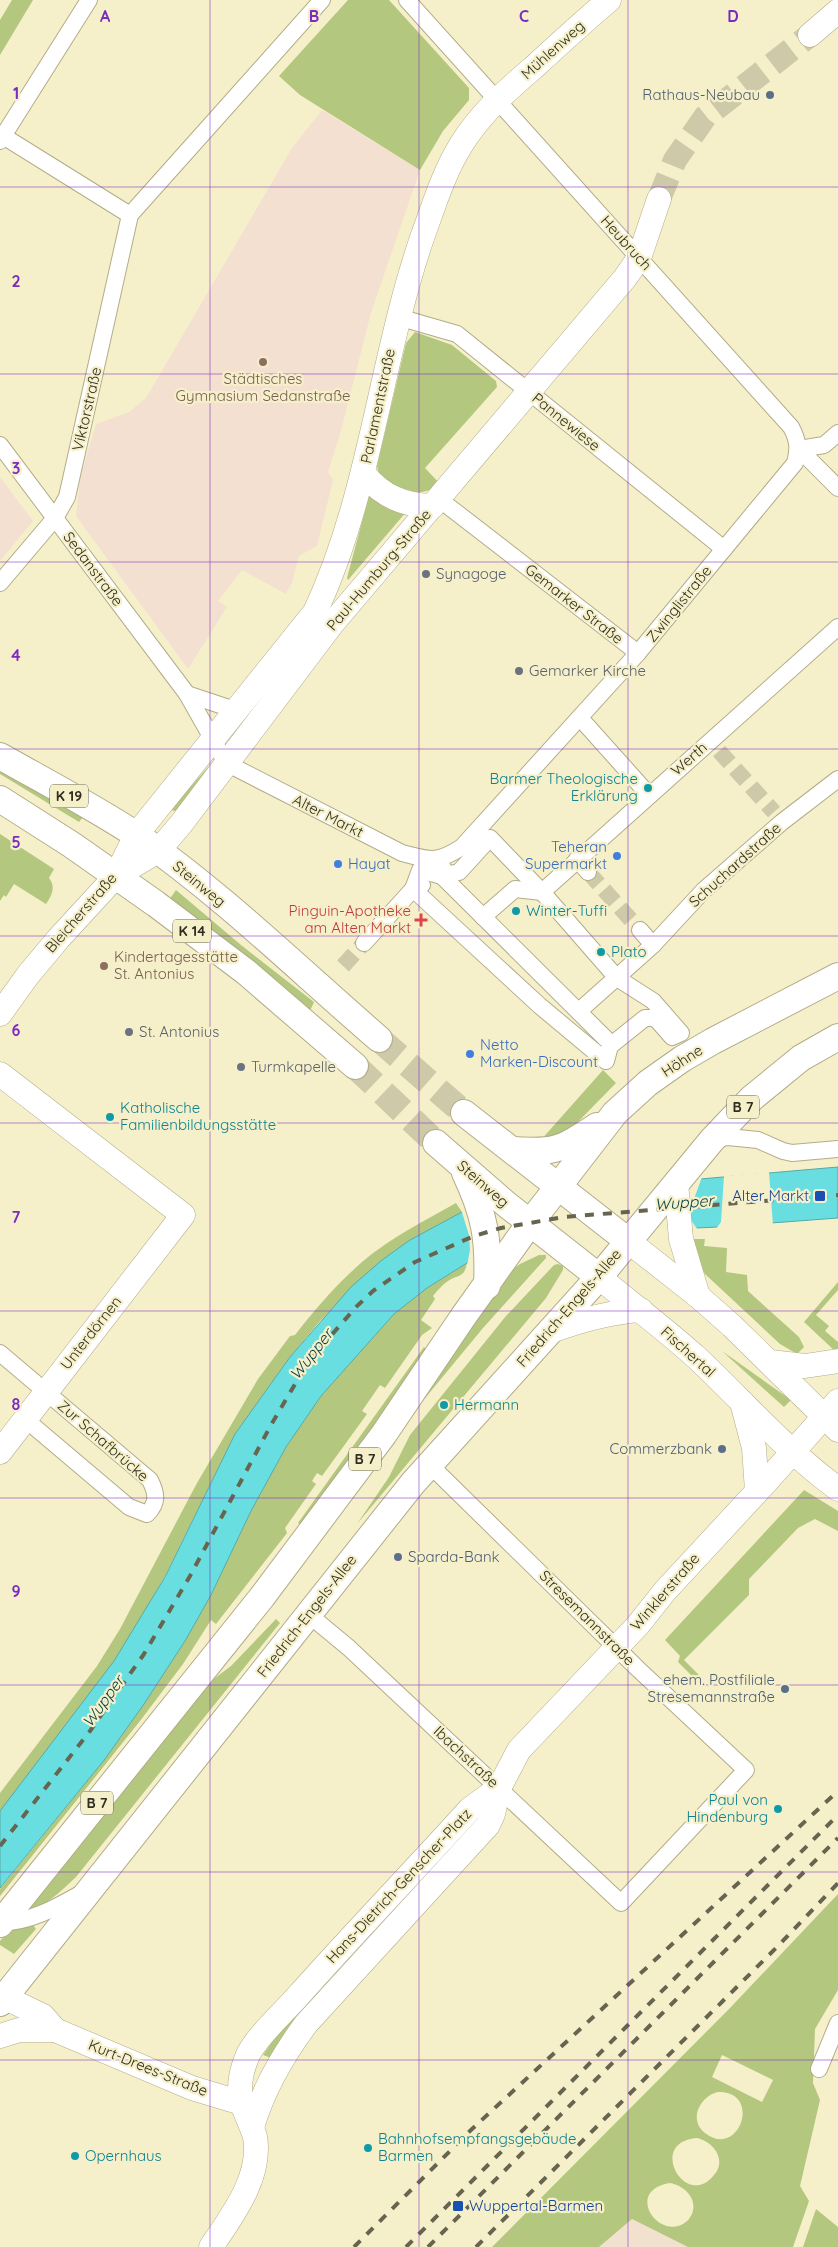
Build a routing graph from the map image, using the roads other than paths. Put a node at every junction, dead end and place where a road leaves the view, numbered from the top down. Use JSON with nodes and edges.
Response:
{"nodes":[{"id":1,"x":89,"y":0,"type":"edge"},
{"id":2,"x":322,"y":0,"type":"edge"},
{"id":3,"x":408,"y":0,"type":"edge"},
{"id":4,"x":609,"y":0,"type":"edge"},
{"id":5,"x":838,"y":11,"type":"edge"},
{"id":6,"x":810,"y":35,"type":"tunnel mouth"},
{"id":7,"x":496,"y":100,"type":"junction"},
{"id":8,"x":2,"y":138,"type":"edge"},
{"id":9,"x":659,"y":199,"type":"tunnel mouth"},
{"id":10,"x":130,"y":215,"type":"junction"},
{"id":11,"x":639,"y":258,"type":"junction"},
{"id":12,"x":398,"y":317,"type":"junction"},
{"id":13,"x":529,"y":392,"type":"junction"},
{"id":14,"x":838,"y":433,"type":"edge"},
{"id":15,"x":0,"y":445,"type":"edge"},
{"id":16,"x":799,"y":449,"type":"junction"},
{"id":17,"x":364,"y":474,"type":"junction"},
{"id":18,"x":838,"y":488,"type":"edge"},
{"id":19,"x":436,"y":502,"type":"junction"},
{"id":20,"x":55,"y":518,"type":"junction"},
{"id":21,"x":724,"y":549,"type":"junction"},
{"id":22,"x":0,"y":582,"type":"edge"},
{"id":23,"x":838,"y":627,"type":"edge"},
{"id":24,"x":638,"y":653,"type":"junction"},
{"id":25,"x":187,"y":694,"type":"junction"},
{"id":26,"x":238,"y":706,"type":"junction"},
{"id":27,"x":581,"y":719,"type":"junction"},
{"id":28,"x":213,"y":737,"type":"junction"},
{"id":29,"x":0,"y":756,"type":"edge"},
{"id":30,"x":226,"y":763,"type":"junction"},
{"id":31,"x":838,"y":780,"type":"edge"},
{"id":32,"x":649,"y":795,"type":"junction"},
{"id":33,"x":0,"y":799,"type":"edge"},
{"id":34,"x":136,"y":835,"type":"junction"},
{"id":35,"x":158,"y":851,"type":"junction"},
{"id":36,"x":444,"y":859,"type":"junction"},
{"id":37,"x":577,"y":859,"type":"junction"},
{"id":38,"x":588,"y":872,"type":"tunnel mouth"},
{"id":39,"x":116,"y":876,"type":"junction"},
{"id":40,"x":442,"y":876,"type":"junction"},
{"id":41,"x":413,"y":889,"type":"junction"},
{"id":42,"x":542,"y":892,"type":"junction"},
{"id":43,"x":483,"y":916,"type":"junction"},
{"id":44,"x":640,"y":930,"type":"tunnel mouth"},
{"id":45,"x":364,"y":944,"type":"tunnel mouth"},
{"id":46,"x":653,"y":945,"type":"junction"},
{"id":47,"x":838,"y":976,"type":"edge"},
{"id":48,"x":617,"y":978,"type":"junction"},
{"id":49,"x":579,"y":1011,"type":"junction"},
{"id":50,"x":0,"y":1014,"type":"edge"},
{"id":51,"x":616,"y":1035,"type":"junction"},
{"id":52,"x":838,"y":1037,"type":"edge"},
{"id":53,"x":379,"y":1040,"type":"tunnel mouth"},
{"id":54,"x":354,"y":1066,"type":"tunnel mouth"},
{"id":55,"x":0,"y":1074,"type":"edge"},
{"id":56,"x":464,"y":1113,"type":"tunnel mouth"},
{"id":57,"x":615,"y":1113,"type":"junction"},
{"id":58,"x":712,"y":1140,"type":"junction"},
{"id":59,"x":436,"y":1143,"type":"tunnel mouth"},
{"id":60,"x":838,"y":1149,"type":"edge"},
{"id":61,"x":512,"y":1150,"type":"junction"},
{"id":62,"x":676,"y":1183,"type":"junction"},
{"id":63,"x":558,"y":1186,"type":"junction"},
{"id":64,"x":478,"y":1188,"type":"junction"},
{"id":65,"x":530,"y":1224,"type":"junction"},
{"id":66,"x":628,"y":1241,"type":"junction"},
{"id":67,"x":494,"y":1271,"type":"junction"},
{"id":68,"x":599,"y":1277,"type":"junction"},
{"id":69,"x":698,"y":1296,"type":"junction"},
{"id":70,"x":641,"y":1310,"type":"junction"},
{"id":71,"x":551,"y":1331,"type":"junction"},
{"id":72,"x":0,"y":1353,"type":"edge"},
{"id":73,"x":838,"y":1361,"type":"edge"},
{"id":74,"x":770,"y":1362,"type":"junction"},
{"id":75,"x":45,"y":1391,"type":"junction"},
{"id":76,"x":742,"y":1402,"type":"junction"},
{"id":77,"x":833,"y":1416,"type":"edge"},
{"id":78,"x":25,"y":1419,"type":"junction"},
{"id":79,"x":794,"y":1451,"type":"junction"},
{"id":80,"x":0,"y":1452,"type":"edge"},
{"id":81,"x":430,"y":1465,"type":"junction"},
{"id":82,"x":838,"y":1489,"type":"edge"},
{"id":83,"x":757,"y":1491,"type":"junction"},
{"id":84,"x":308,"y":1614,"type":"junction"},
{"id":85,"x":617,"y":1647,"type":"junction"},
{"id":86,"x":499,"y":1788,"type":"junction"},
{"id":87,"x":91,"y":1888,"type":"junction"},
{"id":88,"x":621,"y":1903,"type":"joint"},
{"id":89,"x":1,"y":1923,"type":"edge"},
{"id":90,"x":1,"y":1999,"type":"edge"},
{"id":91,"x":838,"y":2023,"type":"edge"},
{"id":92,"x":56,"y":2030,"type":"junction"},
{"id":93,"x":0,"y":2036,"type":"edge"},
{"id":94,"x":820,"y":2069,"type":"dead end"},
{"id":95,"x":250,"y":2113,"type":"junction"},
{"id":96,"x":211,"y":2247,"type":"edge"}],
"edges":[{"from":1,"to":8,"type":"street"},
{"from":2,"to":10,"type":"street","name":"Viktorstraße"},
{"from":3,"to":7,"type":"street","name":"Heubruch"},
{"from":4,"to":7,"type":"main road","name":"Mühlenweg"},
{"from":5,"to":6,"type":"main road"},
{"from":7,"to":11,"type":"street","name":"Heubruch"},
{"from":7,"to":12,"type":"main road","name":"Parlamentstraße"},
{"from":8,"to":10,"type":"street"},
{"from":9,"to":11,"type":"main road","name":"Paul-Humburg-Straße"},
{"from":10,"to":20,"type":"street","name":"Viktorstraße"},
{"from":11,"to":13,"type":"main road","name":"Paul-Humburg-Straße"},
{"from":11,"to":16,"type":"street","name":"Heubruch"},
{"from":12,"to":13,"type":"street","name":"Pannewiese"},
{"from":12,"to":17,"type":"main road","name":"Parlamentstraße"},
{"from":13,"to":19,"type":"main road","name":"Paul-Humburg-Straße"},
{"from":13,"to":21,"type":"street","name":"Pannewiese"},
{"from":14,"to":16,"type":"street"},
{"from":15,"to":20,"type":"street","name":"Sedanstraße"},
{"from":16,"to":18,"type":"street","name":"Heubruch"},
{"from":16,"to":21,"type":"street","name":"Zwinglistraße"},
{"from":17,"to":19,"type":"main road"},
{"from":17,"to":26,"type":"main road","name":"Parlamentstraße"},
{"from":19,"to":24,"type":"street","name":"Gemarker Straße"},
{"from":19,"to":30,"type":"main road","name":"Paul-Humburg-Straße"},
{"from":20,"to":22,"type":"street","name":"Viktorstraße"},
{"from":20,"to":25,"type":"street","name":"Sedanstraße"},
{"from":21,"to":24,"type":"street","name":"Zwinglistraße"},
{"from":23,"to":32,"type":"street","name":"Werth"},
{"from":24,"to":27,"type":"street","name":"Zwinglistraße"},
{"from":25,"to":26,"type":"street"},
{"from":25,"to":28,"type":"street","name":"Sedanstraße"},
{"from":26,"to":28,"type":"main road"},
{"from":27,"to":32,"type":"street"},
{"from":27,"to":36,"type":"street","name":"Zwinglistraße"},
{"from":28,"to":30,"type":"street"},
{"from":28,"to":34,"type":"main road","name":"Bleicherstraße"},
{"from":29,"to":34,"type":"main road","name":"Steinweg","number":"K 19"},
{"from":30,"to":35,"type":"main road","name":"Paul-Humburg-Straße"},
{"from":30,"to":36,"type":"street","name":"Alter Markt"},
{"from":31,"to":46,"type":"street","name":"Schuchardstraße"},
{"from":32,"to":37,"type":"street","name":"Werth"},
{"from":33,"to":39,"type":"main road","number":"K 19"},
{"from":34,"to":35,"type":"main road","name":"Steinweg","number":"K 14"},
{"from":34,"to":39,"type":"main road","name":"Bleicherstraße"},
{"from":35,"to":39,"type":"main road","name":"Paul-Humburg-Straße"},
{"from":35,"to":53,"type":"main road","name":"Steinweg","number":"K 14"},
{"from":36,"to":40,"type":"street"},
{"from":37,"to":38,"type":"street"},
{"from":37,"to":42,"type":"street","name":"Werth"},
{"from":39,"to":50,"type":"main road","name":"Bleicherstraße"},
{"from":39,"to":54,"type":"main road","number":"K 14"},
{"from":40,"to":41,"type":"street"},
{"from":40,"to":42,"type":"street"},
{"from":40,"to":43,"type":"street"},
{"from":41,"to":45,"type":"street"},
{"from":41,"to":51,"type":"street"},
{"from":42,"to":43,"type":"street"},
{"from":42,"to":48,"type":"street"},
{"from":43,"to":49,"type":"street"},
{"from":44,"to":46,"type":"street"},
{"from":46,"to":48,"type":"street","name":"Schuchardstraße"},
{"from":47,"to":57,"type":"main road","name":"Höhne","number":"B 7"},
{"from":48,"to":49,"type":"street"},
{"from":48,"to":51,"type":"street"},
{"from":49,"to":51,"type":"street"},
{"from":52,"to":58,"type":"main road","number":"B 7"},
{"from":55,"to":75,"type":"main road","name":"Unterdörnen"},
{"from":56,"to":61,"type":"main road"},
{"from":57,"to":61,"type":"main road"},
{"from":57,"to":63,"type":"main road","name":"Höhne","number":"B 7"},
{"from":58,"to":60,"type":"street"},
{"from":58,"to":62,"type":"main road","number":"B 7"},
{"from":59,"to":64,"type":"main road","name":"Steinweg"},
{"from":61,"to":63,"type":"main road"},
{"from":62,"to":66,"type":"main road","number":"B 7"},
{"from":62,"to":69,"type":"main road"},
{"from":63,"to":65,"type":"main road","number":"B 7"},
{"from":63,"to":66,"type":"main road"},
{"from":64,"to":65,"type":"main road","name":"Steinweg"},
{"from":64,"to":67,"type":"main road"},
{"from":65,"to":67,"type":"main road","number":"B 7"},
{"from":65,"to":68,"type":"main road","name":"Fischertal"},
{"from":66,"to":68,"type":"main road","name":"Friedrich-Engels-Allee","number":"B 7"},
{"from":66,"to":69,"type":"main road"},
{"from":67,"to":89,"type":"main road","number":"B 7"},
{"from":68,"to":70,"type":"main road","name":"Fischertal"},
{"from":68,"to":71,"type":"main road","name":"Friedrich-Engels-Allee","number":"B 7"},
{"from":69,"to":74,"type":"main road"},
{"from":70,"to":71,"type":"main road"},
{"from":70,"to":76,"type":"main road","name":"Fischertal"},
{"from":71,"to":81,"type":"main road","name":"Friedrich-Engels-Allee","number":"B 7"},
{"from":72,"to":75,"type":"street","name":"Zur Schafbrücke"},
{"from":73,"to":74,"type":"main road"},
{"from":74,"to":77,"type":"main road"},
{"from":75,"to":78,"type":"main road","name":"Unterdörnen"},
{"from":75,"to":78,"type":"street","name":"Zur Schafbrücke"},
{"from":76,"to":79,"type":"main road","name":"Fischertal"},
{"from":76,"to":83,"type":"main road"},
{"from":77,"to":79,"type":"main road","name":"Winklerstraße"},
{"from":78,"to":80,"type":"main road","name":"Unterdörnen"},
{"from":79,"to":82,"type":"main road","name":"Fischertal"},
{"from":79,"to":83,"type":"main road","name":"Winklerstraße"},
{"from":81,"to":84,"type":"main road","name":"Friedrich-Engels-Allee","number":"B 7"},
{"from":81,"to":85,"type":"street","name":"Stresemannstraße"},
{"from":83,"to":85,"type":"main road","name":"Winklerstraße"},
{"from":84,"to":86,"type":"street","name":"Ibachstraße"},
{"from":84,"to":87,"type":"main road","name":"Friedrich-Engels-Allee","number":"B 7"},
{"from":85,"to":86,"type":"main road","name":"Winklerstraße"},
{"from":85,"to":88,"type":"street","name":"Stresemannstraße"},
{"from":86,"to":88,"type":"street","name":"Ibachstraße"},
{"from":86,"to":95,"type":"main road","name":"Hans-Dietrich-Genscher-Platz"},
{"from":86,"to":95,"type":"main road","name":"Hans-Dietrich-Genscher-Platz"},
{"from":87,"to":89,"type":"street"},
{"from":87,"to":90,"type":"main road","name":"Friedrich-Engels-Allee","number":"B 7"},
{"from":90,"to":92,"type":"main road","name":"Kurt-Drees-Straße"},
{"from":91,"to":94,"type":"street"},
{"from":92,"to":93,"type":"main road","name":"Kurt-Drees-Straße"},
{"from":92,"to":95,"type":"main road","name":"Kurt-Drees-Straße"},
{"from":95,"to":96,"type":"main road"}]}
